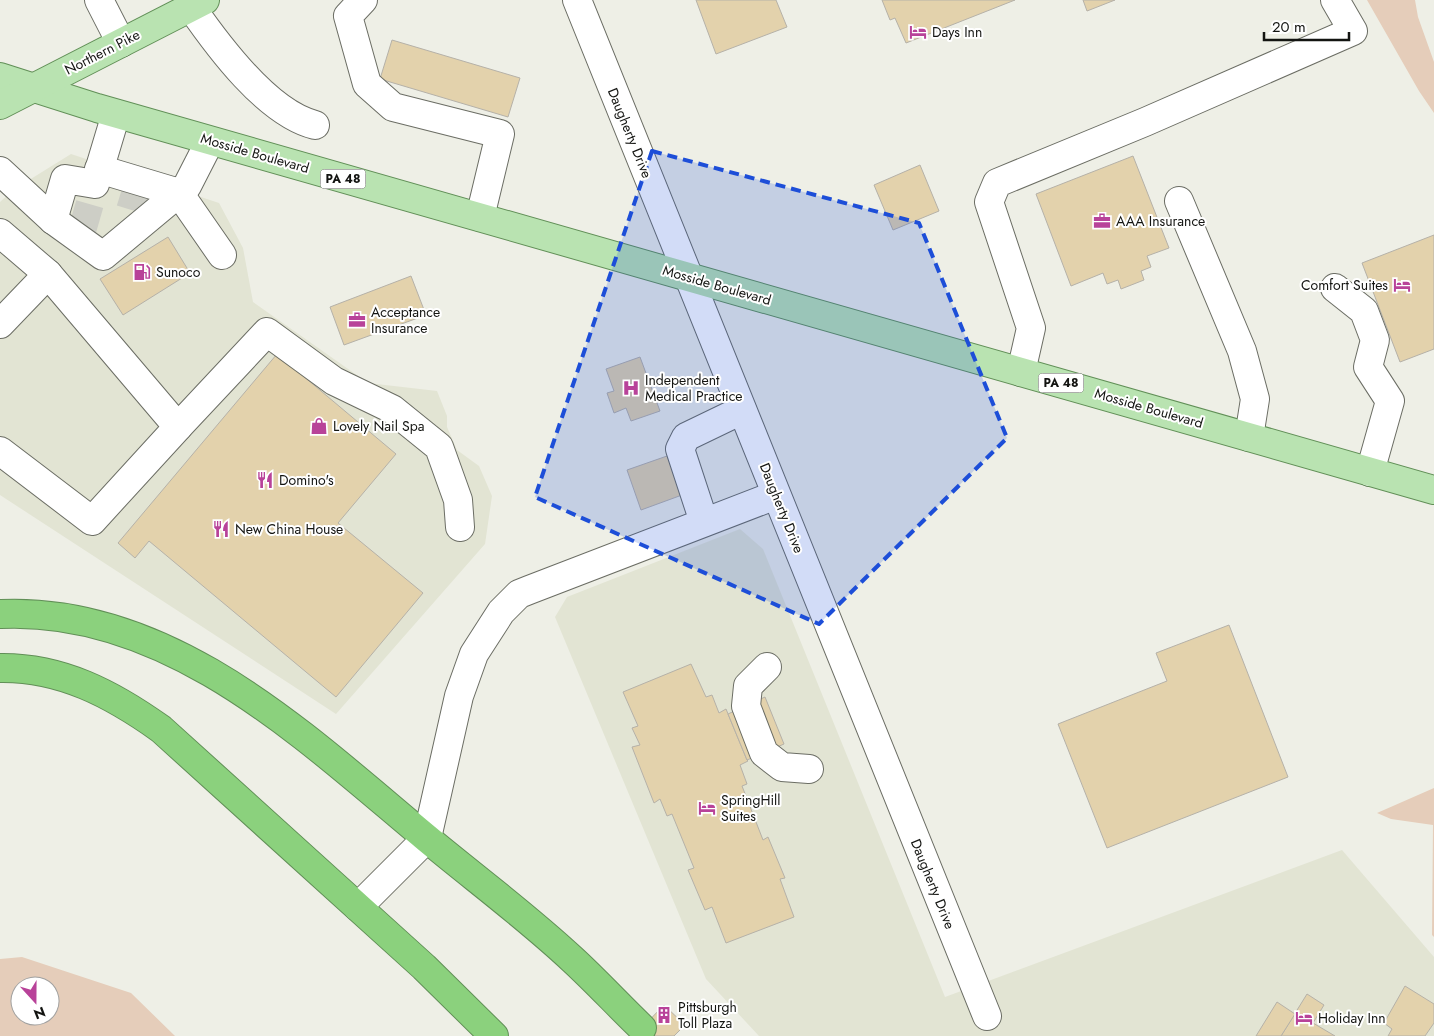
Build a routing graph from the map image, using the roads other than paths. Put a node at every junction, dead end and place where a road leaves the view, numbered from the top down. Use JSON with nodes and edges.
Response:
{"nodes":[{"id":1,"x":99,"y":0,"type":"edge"},
{"id":2,"x":364,"y":0,"type":"edge"},
{"id":3,"x":577,"y":0,"type":"edge"},
{"id":4,"x":1335,"y":0,"type":"edge"},
{"id":5,"x":198,"y":4,"type":"edge"},
{"id":6,"x":121,"y":42,"type":"junction"},
{"id":7,"x":0,"y":76,"type":"edge"},
{"id":8,"x":30,"y":88,"type":"junction"},
{"id":9,"x":0,"y":105,"type":"edge"},
{"id":10,"x":116,"y":114,"type":"junction"},
{"id":11,"x":315,"y":125,"type":"dead end"},
{"id":12,"x":210,"y":141,"type":"junction"},
{"id":13,"x":0,"y":172,"type":"edge"},
{"id":14,"x":95,"y":185,"type":"junction"},
{"id":15,"x":121,"y":192,"type":"tunnel mouth"},
{"id":16,"x":163,"y":200,"type":"junction"},
{"id":17,"x":1179,"y":201,"type":"dead end"},
{"id":18,"x":480,"y":218,"type":"junction"},
{"id":19,"x":52,"y":220,"type":"junction"},
{"id":20,"x":0,"y":232,"type":"edge"},
{"id":21,"x":222,"y":255,"type":"dead end"},
{"id":22,"x":48,"y":274,"type":"junction"},
{"id":23,"x":688,"y":276,"type":"junction"},
{"id":24,"x":1335,"y":288,"type":"dead end"},
{"id":25,"x":0,"y":324,"type":"edge"},
{"id":26,"x":1021,"y":372,"type":"junction"},
{"id":27,"x":742,"y":410,"type":"junction"},
{"id":28,"x":178,"y":427,"type":"junction"},
{"id":29,"x":1249,"y":437,"type":"junction"},
{"id":30,"x":0,"y":451,"type":"edge"},
{"id":31,"x":1370,"y":472,"type":"junction"},
{"id":32,"x":1434,"y":490,"type":"edge"},
{"id":33,"x":776,"y":495,"type":"junction"},
{"id":34,"x":704,"y":522,"type":"junction"},
{"id":35,"x":460,"y":527,"type":"dead end"},
{"id":36,"x":0,"y":614,"type":"edge"},
{"id":37,"x":767,"y":667,"type":"dead end"},
{"id":38,"x":0,"y":668,"type":"edge"},
{"id":39,"x":809,"y":769,"type":"dead end"},
{"id":40,"x":427,"y":838,"type":"junction"},
{"id":41,"x":358,"y":907,"type":"junction"},
{"id":42,"x":987,"y":1016,"type":"dead end"},
{"id":43,"x":642,"y":1028,"type":"dead end"},
{"id":44,"x":494,"y":1036,"type":"edge"}],
"edges":[{"from":1,"to":6,"type":"street"},
{"from":2,"to":18,"type":"street"},
{"from":3,"to":23,"type":"street","name":"Daugherty Drive"},
{"from":4,"to":26,"type":"street"},
{"from":5,"to":6,"type":"main road","name":"Northern Pike"},
{"from":5,"to":11,"type":"street"},
{"from":6,"to":8,"type":"main road","name":"Northern Pike"},
{"from":7,"to":8,"type":"main road","name":"Mosside Boulevard","number":"PA 48"},
{"from":8,"to":9,"type":"main road","name":"Northern Pike"},
{"from":8,"to":10,"type":"main road","name":"Mosside Boulevard","number":"PA 48"},
{"from":10,"to":12,"type":"main road","name":"Mosside Boulevard","number":"PA 48"},
{"from":10,"to":14,"type":"street"},
{"from":12,"to":16,"type":"street"},
{"from":12,"to":18,"type":"main road","name":"Mosside Boulevard","number":"PA 48"},
{"from":13,"to":19,"type":"street"},
{"from":14,"to":15,"type":"street"},
{"from":14,"to":16,"type":"street"},
{"from":14,"to":19,"type":"street"},
{"from":16,"to":19,"type":"street"},
{"from":16,"to":21,"type":"street"},
{"from":17,"to":29,"type":"street"},
{"from":18,"to":23,"type":"main road","name":"Mosside Boulevard","number":"PA 48"},
{"from":20,"to":22,"type":"street"},
{"from":22,"to":25,"type":"street"},
{"from":22,"to":28,"type":"street"},
{"from":23,"to":26,"type":"main road","name":"Mosside Boulevard","number":"PA 48"},
{"from":23,"to":27,"type":"street","name":"Daugherty Drive"},
{"from":24,"to":31,"type":"street"},
{"from":26,"to":29,"type":"main road","name":"Mosside Boulevard","number":"PA 48"},
{"from":27,"to":33,"type":"street","name":"Daugherty Drive"},
{"from":27,"to":34,"type":"street"},
{"from":28,"to":30,"type":"street"},
{"from":28,"to":35,"type":"street"},
{"from":29,"to":31,"type":"main road","name":"Mosside Boulevard","number":"PA 48"},
{"from":31,"to":32,"type":"main road","name":"Mosside Boulevard","number":"PA 48"},
{"from":33,"to":34,"type":"street"},
{"from":33,"to":42,"type":"street","name":"Daugherty Drive"},
{"from":34,"to":40,"type":"street"},
{"from":36,"to":40,"type":"highway"},
{"from":37,"to":39,"type":"street"},
{"from":38,"to":41,"type":"highway"},
{"from":40,"to":41,"type":"street"},
{"from":40,"to":43,"type":"highway"},
{"from":41,"to":44,"type":"highway"}]}
